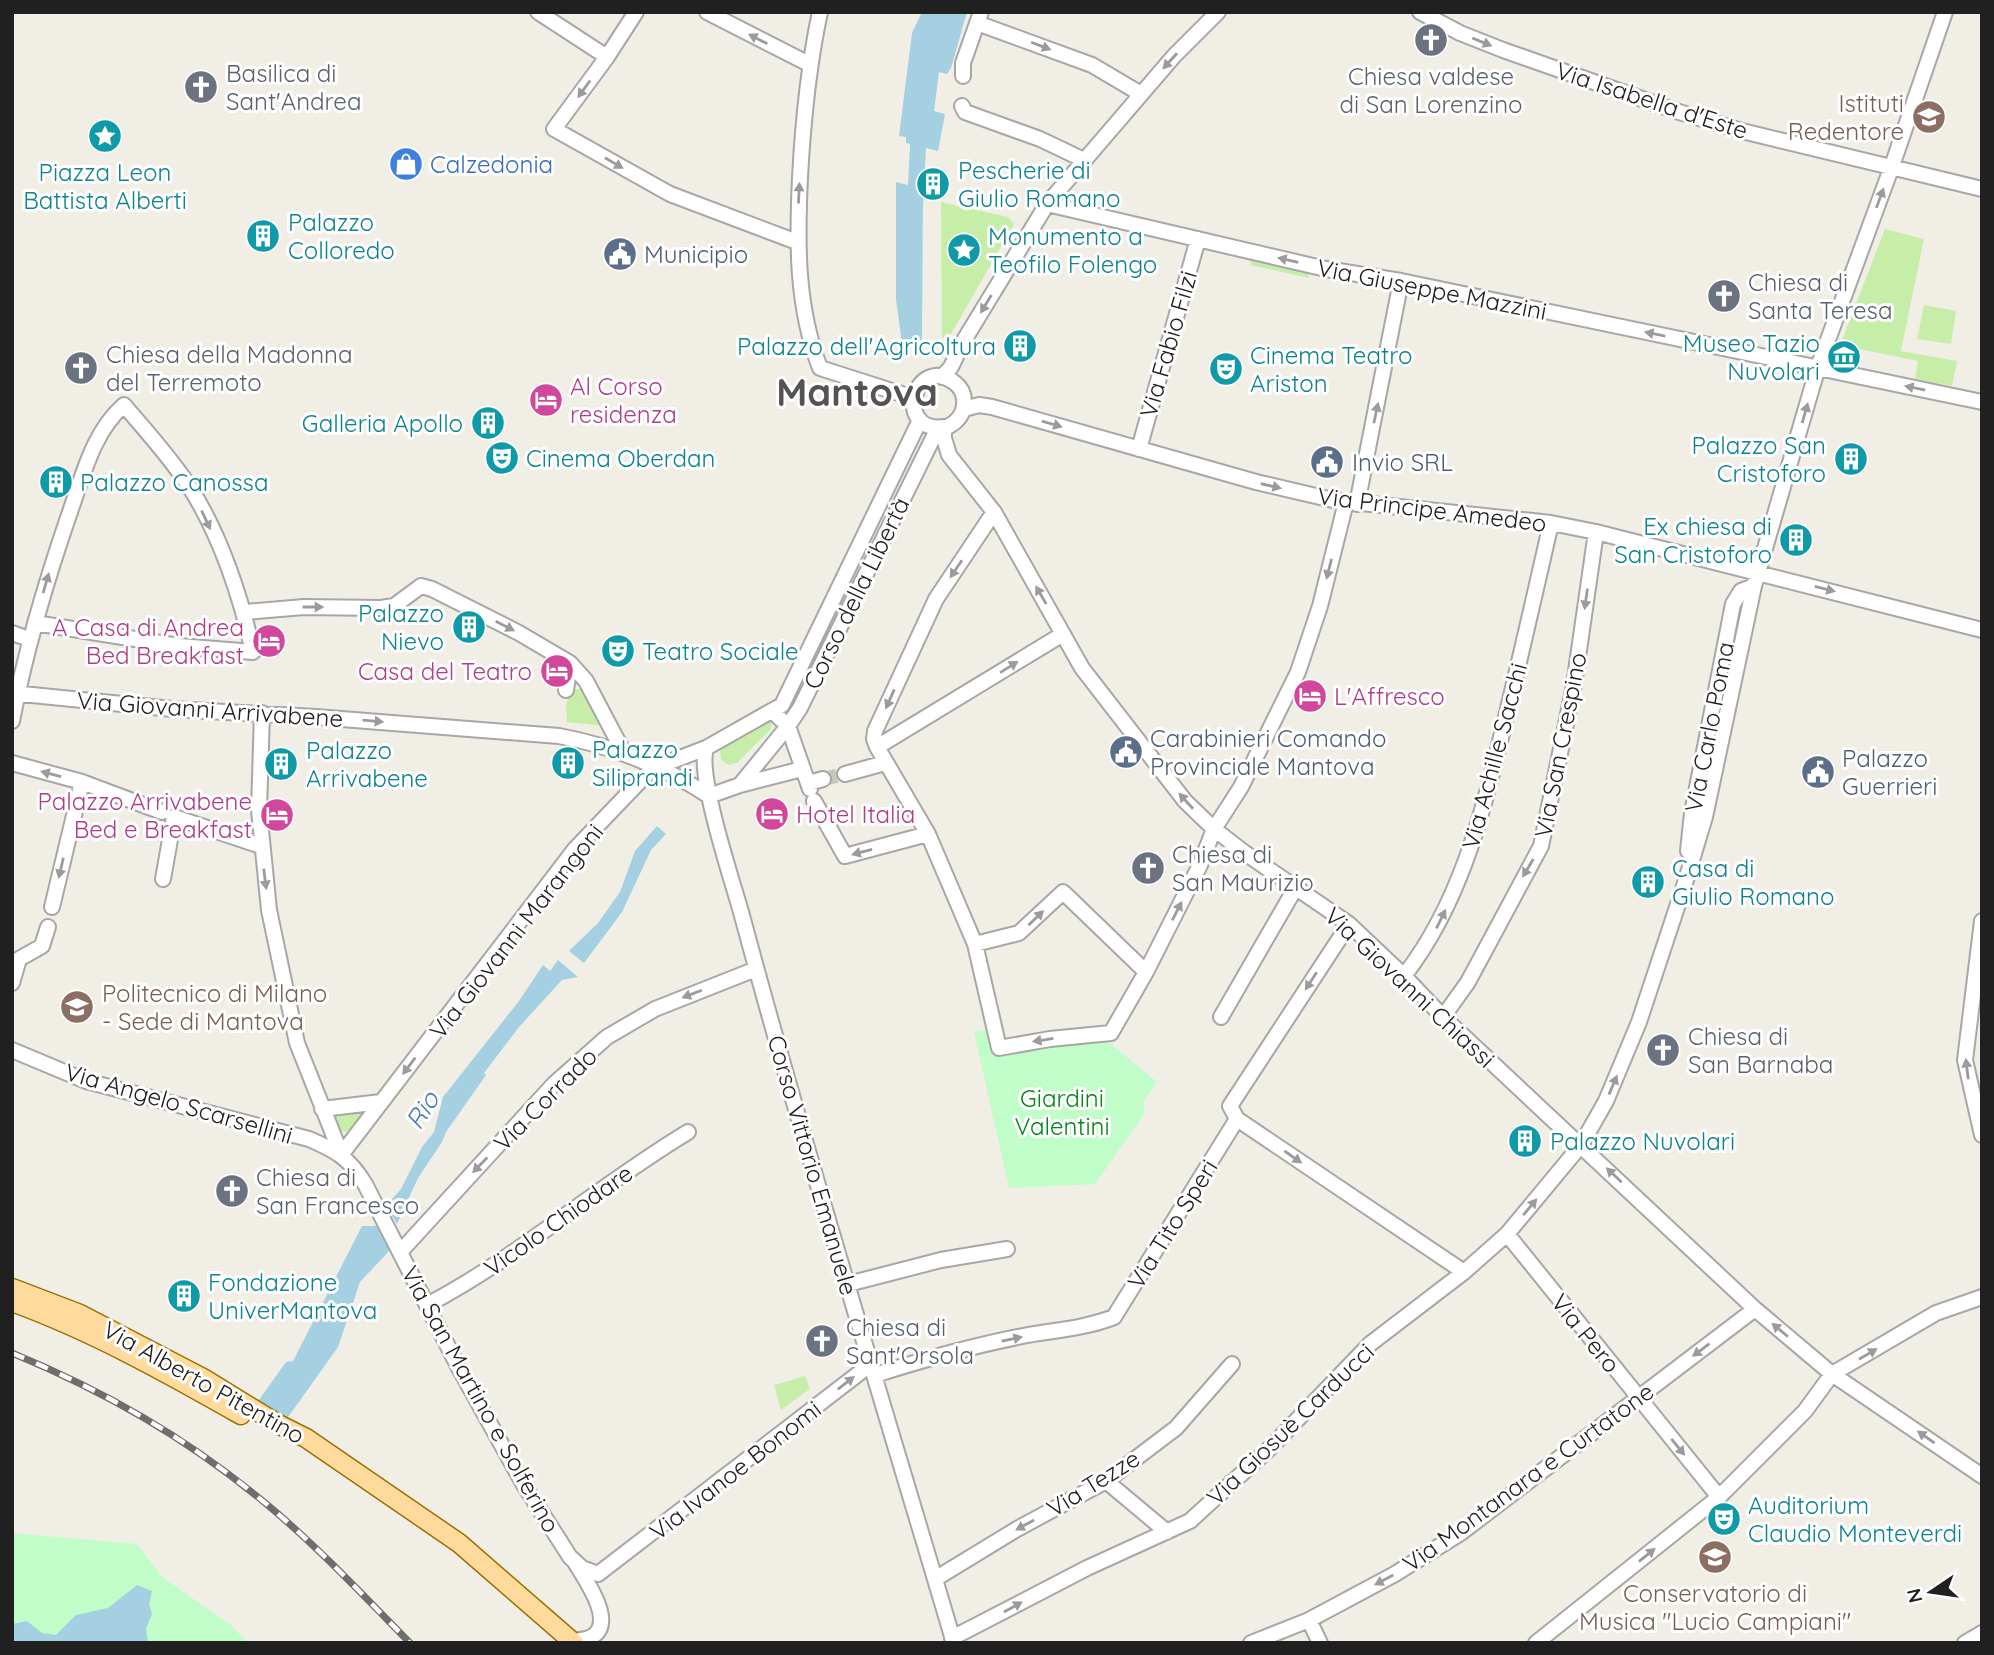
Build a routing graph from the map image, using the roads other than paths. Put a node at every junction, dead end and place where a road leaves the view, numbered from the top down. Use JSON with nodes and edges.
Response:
{"nodes":[{"id":1,"x":538,"y":12,"type":"edge"},
{"id":2,"x":636,"y":12,"type":"edge"},
{"id":3,"x":708,"y":12,"type":"edge"},
{"id":4,"x":820,"y":12,"type":"edge"},
{"id":5,"x":1218,"y":12,"type":"edge"},
{"id":6,"x":1420,"y":12,"type":"edge"},
{"id":7,"x":1945,"y":12,"type":"edge"},
{"id":8,"x":979,"y":18,"type":"edge"},
{"id":9,"x":607,"y":57,"type":"junction"},
{"id":10,"x":809,"y":64,"type":"junction"},
{"id":11,"x":963,"y":76,"type":"dead end"},
{"id":12,"x":1141,"y":94,"type":"junction"},
{"id":13,"x":962,"y":106,"type":"dead end"},
{"id":14,"x":1084,"y":160,"type":"junction"},
{"id":15,"x":1892,"y":166,"type":"junction"},
{"id":16,"x":1982,"y":189,"type":"edge"},
{"id":17,"x":1047,"y":204,"type":"junction"},
{"id":18,"x":1198,"y":239,"type":"junction"},
{"id":19,"x":797,"y":242,"type":"junction"},
{"id":20,"x":1401,"y":281,"type":"junction"},
{"id":21,"x":1818,"y":367,"type":"junction"},
{"id":22,"x":942,"y":377,"type":"junction"},
{"id":23,"x":914,"y":398,"type":"junction"},
{"id":24,"x":1982,"y":402,"type":"edge"},
{"id":25,"x":964,"y":408,"type":"junction"},
{"id":26,"x":920,"y":420,"type":"junction"},
{"id":27,"x":944,"y":427,"type":"junction"},
{"id":28,"x":1139,"y":449,"type":"junction"},
{"id":29,"x":1352,"y":503,"type":"junction"},
{"id":30,"x":994,"y":512,"type":"junction"},
{"id":31,"x":1550,"y":523,"type":"junction"},
{"id":32,"x":1596,"y":532,"type":"junction"},
{"id":33,"x":1757,"y":579,"type":"junction"},
{"id":34,"x":245,"y":612,"type":"junction"},
{"id":35,"x":35,"y":622,"type":"junction"},
{"id":36,"x":1982,"y":630,"type":"edge"},
{"id":37,"x":12,"y":633,"type":"edge"},
{"id":38,"x":1063,"y":634,"type":"junction"},
{"id":39,"x":29,"y":639,"type":"junction"},
{"id":40,"x":570,"y":663,"type":"junction"},
{"id":41,"x":566,"y":690,"type":"dead end"},
{"id":42,"x":15,"y":692,"type":"edge"},
{"id":43,"x":777,"y":708,"type":"junction"},
{"id":44,"x":262,"y":713,"type":"junction"},
{"id":45,"x":792,"y":720,"type":"junction"},
{"id":46,"x":12,"y":721,"type":"edge"},
{"id":47,"x":877,"y":747,"type":"junction"},
{"id":48,"x":706,"y":748,"type":"junction"},
{"id":49,"x":624,"y":753,"type":"junction"},
{"id":50,"x":12,"y":763,"type":"edge"},
{"id":51,"x":885,"y":763,"type":"junction"},
{"id":52,"x":654,"y":768,"type":"junction"},
{"id":53,"x":802,"y":769,"type":"junction"},
{"id":54,"x":845,"y":774,"type":"tunnel mouth"},
{"id":55,"x":82,"y":782,"type":"junction"},
{"id":56,"x":740,"y":785,"type":"junction"},
{"id":57,"x":711,"y":801,"type":"junction"},
{"id":58,"x":168,"y":815,"type":"junction"},
{"id":59,"x":1214,"y":829,"type":"junction"},
{"id":60,"x":928,"y":834,"type":"junction"},
{"id":61,"x":261,"y":846,"type":"junction"},
{"id":62,"x":163,"y":879,"type":"dead end"},
{"id":63,"x":1296,"y":887,"type":"junction"},
{"id":64,"x":52,"y":907,"type":"dead end"},
{"id":65,"x":1982,"y":921,"type":"edge"},
{"id":66,"x":1349,"y":924,"type":"junction"},
{"id":67,"x":48,"y":927,"type":"dead end"},
{"id":68,"x":975,"y":944,"type":"junction"},
{"id":69,"x":756,"y":969,"type":"junction"},
{"id":70,"x":1146,"y":972,"type":"junction"},
{"id":71,"x":1404,"y":976,"type":"junction"},
{"id":72,"x":12,"y":983,"type":"edge"},
{"id":73,"x":1221,"y":1017,"type":"dead end"},
{"id":74,"x":1443,"y":1017,"type":"junction"},
{"id":75,"x":12,"y":1049,"type":"edge"},
{"id":76,"x":382,"y":1101,"type":"junction"},
{"id":77,"x":321,"y":1105,"type":"junction"},
{"id":78,"x":1237,"y":1119,"type":"junction"},
{"id":79,"x":688,"y":1132,"type":"dead end"},
{"id":80,"x":1982,"y":1135,"type":"edge"},
{"id":81,"x":1581,"y":1145,"type":"junction"},
{"id":82,"x":341,"y":1155,"type":"junction"},
{"id":83,"x":1507,"y":1234,"type":"junction"},
{"id":84,"x":398,"y":1245,"type":"junction"},
{"id":85,"x":1007,"y":1249,"type":"dead end"},
{"id":86,"x":1464,"y":1272,"type":"junction"},
{"id":87,"x":848,"y":1284,"type":"junction"},
{"id":88,"x":12,"y":1288,"type":"edge"},
{"id":89,"x":1982,"y":1297,"type":"edge"},
{"id":90,"x":12,"y":1302,"type":"edge"},
{"id":91,"x":427,"y":1305,"type":"junction"},
{"id":92,"x":1755,"y":1309,"type":"junction"},
{"id":93,"x":1232,"y":1364,"type":"dead end"},
{"id":94,"x":873,"y":1370,"type":"junction"},
{"id":95,"x":1832,"y":1374,"type":"junction"},
{"id":96,"x":1638,"y":1397,"type":"junction"},
{"id":97,"x":245,"y":1411,"type":"junction"},
{"id":98,"x":1982,"y":1476,"type":"edge"},
{"id":99,"x":1106,"y":1481,"type":"junction"},
{"id":100,"x":1718,"y":1497,"type":"junction"},
{"id":101,"x":1167,"y":1532,"type":"junction"},
{"id":102,"x":574,"y":1561,"type":"junction"},
{"id":103,"x":598,"y":1574,"type":"joint"},
{"id":104,"x":935,"y":1579,"type":"junction"},
{"id":105,"x":1308,"y":1620,"type":"junction"},
{"id":106,"x":1982,"y":1633,"type":"edge"},
{"id":107,"x":953,"y":1641,"type":"edge"},
{"id":108,"x":573,"y":1642,"type":"edge"},
{"id":109,"x":1251,"y":1643,"type":"edge"},
{"id":110,"x":1320,"y":1643,"type":"edge"},
{"id":111,"x":1536,"y":1643,"type":"edge"},
{"id":112,"x":1965,"y":1643,"type":"edge"}],
"edges":[{"from":1,"to":9,"type":"street"},
{"from":2,"to":9,"type":"street"},
{"from":10,"to":3,"type":"street","one_way":true},
{"from":4,"to":10,"type":"street"},
{"from":5,"to":12,"type":"street","one_way":true},
{"from":6,"to":15,"type":"street","name":"Via Isabella d'Este","one_way":true},
{"from":7,"to":15,"type":"street","name":"Via Carlo Poma"},
{"from":8,"to":11,"type":"street"},
{"from":8,"to":12,"type":"street","one_way":true},
{"from":9,"to":19,"type":"street","one_way":true},
{"from":19,"to":10,"type":"street","one_way":true},
{"from":12,"to":14,"type":"street"},
{"from":13,"to":14,"type":"street"},
{"from":14,"to":17,"type":"street"},
{"from":15,"to":16,"type":"street","name":"Via Isabella d'Este"},
{"from":21,"to":15,"type":"street","name":"Via Carlo Poma","one_way":true},
{"from":17,"to":18,"type":"street","name":"Via Giuseppe Mazzini"},
{"from":17,"to":22,"type":"street","one_way":true},
{"from":20,"to":18,"type":"street","name":"Via Giuseppe Mazzini","one_way":true},
{"from":18,"to":28,"type":"street","name":"Via Fabio Filzi"},
{"from":19,"to":23,"type":"street"},
{"from":21,"to":20,"type":"street","name":"Via Giuseppe Mazzini","one_way":true},
{"from":29,"to":20,"type":"street","one_way":true},
{"from":24,"to":21,"type":"street","name":"Via Giuseppe Mazzini","one_way":true},
{"from":33,"to":21,"type":"street","name":"Via Carlo Poma","one_way":true},
{"from":22,"to":23,"type":"street"},
{"from":22,"to":25,"type":"street"},
{"from":23,"to":26,"type":"street"},
{"from":25,"to":27,"type":"street"},
{"from":25,"to":28,"type":"street","name":"Via Principe Amedeo","one_way":true},
{"from":26,"to":27,"type":"street"},
{"from":26,"to":43,"type":"street","name":"Corso della Libertà"},
{"from":27,"to":30,"type":"street","name":"Via Giovanni Chiassi"},
{"from":27,"to":45,"type":"street","name":"Corso della Libertà"},
{"from":28,"to":29,"type":"street","name":"Via Principe Amedeo","one_way":true},
{"from":29,"to":31,"type":"street","name":"Via Principe Amedeo"},
{"from":29,"to":59,"type":"street","one_way":true},
{"from":38,"to":30,"type":"street","name":"Via Giovanni Chiassi","one_way":true},
{"from":30,"to":47,"type":"street","one_way":true},
{"from":31,"to":32,"type":"street","name":"Via Principe Amedeo"},
{"from":71,"to":31,"type":"street","name":"Via Achille Sacchi","one_way":true},
{"from":32,"to":33,"type":"street","name":"Via Principe Amedeo"},
{"from":32,"to":74,"type":"street","name":"Via San Crespino","one_way":true},
{"from":33,"to":36,"type":"street","name":"Via Principe Amedeo","one_way":true},
{"from":81,"to":33,"type":"street","name":"Via Carlo Poma","one_way":true},
{"from":34,"to":35,"type":"street"},
{"from":35,"to":34,"type":"street","one_way":true},
{"from":34,"to":40,"type":"street","one_way":true},
{"from":35,"to":39,"type":"street"},
{"from":37,"to":39,"type":"street"},
{"from":47,"to":38,"type":"street","one_way":true},
{"from":59,"to":38,"type":"street","name":"Via Giovanni Chiassi","one_way":true},
{"from":39,"to":42,"type":"street"},
{"from":40,"to":41,"type":"street"},
{"from":40,"to":49,"type":"street"},
{"from":42,"to":44,"type":"street","name":"Via Giovanni Arrivabene"},
{"from":42,"to":46,"type":"street"},
{"from":43,"to":45,"type":"street"},
{"from":43,"to":48,"type":"street"},
{"from":44,"to":49,"type":"street","name":"Via Giovanni Arrivabene","one_way":true},
{"from":44,"to":61,"type":"street"},
{"from":45,"to":53,"type":"street"},
{"from":45,"to":56,"type":"street","name":"Corso della Libertà"},
{"from":47,"to":51,"type":"street"},
{"from":48,"to":52,"type":"street"},
{"from":48,"to":57,"type":"street","name":"Corso Vittorio Emanuele"},
{"from":49,"to":52,"type":"street","name":"Via Giovanni Arrivabene"},
{"from":55,"to":50,"type":"street","one_way":true},
{"from":51,"to":54,"type":"street"},
{"from":51,"to":60,"type":"street"},
{"from":52,"to":57,"type":"street","name":"Via Giovanni Arrivabene"},
{"from":52,"to":76,"type":"street","name":"Via Giovanni Marangoni","one_way":true},
{"from":53,"to":56,"type":"street"},
{"from":60,"to":53,"type":"street","one_way":true},
{"from":55,"to":58,"type":"street"},
{"from":55,"to":64,"type":"street","one_way":true},
{"from":56,"to":57,"type":"street"},
{"from":57,"to":69,"type":"street","name":"Corso Vittorio Emanuele"},
{"from":58,"to":61,"type":"street"},
{"from":58,"to":62,"type":"street"},
{"from":59,"to":63,"type":"street","name":"Via Giovanni Chiassi"},
{"from":70,"to":59,"type":"street","one_way":true},
{"from":60,"to":68,"type":"street"},
{"from":61,"to":77,"type":"street","one_way":true},
{"from":63,"to":66,"type":"street","name":"Via Giovanni Chiassi"},
{"from":63,"to":73,"type":"street"},
{"from":80,"to":65,"type":"street","one_way":true},
{"from":66,"to":71,"type":"street","name":"Via Giovanni Chiassi"},
{"from":66,"to":78,"type":"street","name":"Via Tito Speri","one_way":true},
{"from":67,"to":72,"type":"street"},
{"from":68,"to":70,"type":"street","one_way":true},
{"from":70,"to":68,"type":"street","one_way":true},
{"from":69,"to":84,"type":"street","name":"Via Corrado","one_way":true},
{"from":69,"to":87,"type":"street","name":"Corso Vittorio Emanuele"},
{"from":71,"to":74,"type":"street","name":"Via Giovanni Chiassi"},
{"from":74,"to":81,"type":"street","name":"Via Giovanni Chiassi"},
{"from":75,"to":82,"type":"street","name":"Via Angelo Scarsellini"},
{"from":76,"to":77,"type":"street"},
{"from":76,"to":82,"type":"street","name":"Via Giovanni Marangoni"},
{"from":77,"to":82,"type":"street"},
{"from":78,"to":86,"type":"street","one_way":true},
{"from":94,"to":78,"type":"street","name":"Via Tito Speri","one_way":true},
{"from":79,"to":91,"type":"street","name":"Vicolo Chiodare"},
{"from":83,"to":81,"type":"street","name":"Via Giosuè Carducci","one_way":true},
{"from":92,"to":81,"type":"street","name":"Via Giovanni Chiassi","one_way":true},
{"from":82,"to":84,"type":"street","name":"Via San Martino e Solferino"},
{"from":83,"to":86,"type":"street","name":"Via Giosuè Carducci"},
{"from":83,"to":96,"type":"street","name":"Via Pero"},
{"from":84,"to":91,"type":"street","name":"Via San Martino e Solferino"},
{"from":85,"to":87,"type":"street"},
{"from":86,"to":101,"type":"street","name":"Via Giosuè Carducci"},
{"from":87,"to":94,"type":"street","name":"Corso Vittorio Emanuele"},
{"from":88,"to":97,"type":"main road","name":"Via Alberto Pitentino"},
{"from":95,"to":89,"type":"street","one_way":true},
{"from":90,"to":97,"type":"main road","name":"Via Alberto Pitentino"},
{"from":91,"to":102,"type":"street","name":"Via San Martino e Solferino"},
{"from":95,"to":92,"type":"street","name":"Via Giovanni Chiassi","one_way":true},
{"from":92,"to":96,"type":"street","name":"Via Montanara e Curtatone","one_way":true},
{"from":93,"to":99,"type":"street","name":"Via Tezze"},
{"from":103,"to":94,"type":"street","name":"Via Ivanoe Bonomi","one_way":true},
{"from":94,"to":104,"type":"street","name":"Corso Vittorio Emanuele"},
{"from":98,"to":95,"type":"street","name":"Via Giovanni Chiassi","one_way":true},
{"from":95,"to":100,"type":"street"},
{"from":96,"to":100,"type":"street","name":"Via Pero","one_way":true},
{"from":96,"to":105,"type":"street","name":"Via Montanara e Curtatone","one_way":true},
{"from":97,"to":108,"type":"main road","name":"Via Alberto Pitentino"},
{"from":99,"to":101,"type":"street"},
{"from":99,"to":104,"type":"street","name":"Via Tezze","one_way":true},
{"from":111,"to":100,"type":"street","one_way":true},
{"from":107,"to":101,"type":"street","name":"Via Giosuè Carducci","one_way":true},
{"from":102,"to":103,"type":"street","name":"Via San Martino e Solferino"},
{"from":102,"to":108,"type":"street"},
{"from":104,"to":107,"type":"street","name":"Corso Vittorio Emanuele"},
{"from":105,"to":109,"type":"street","name":"Via Montanara e Curtatone"},
{"from":105,"to":110,"type":"street"},
{"from":106,"to":112,"type":"street"}]}
